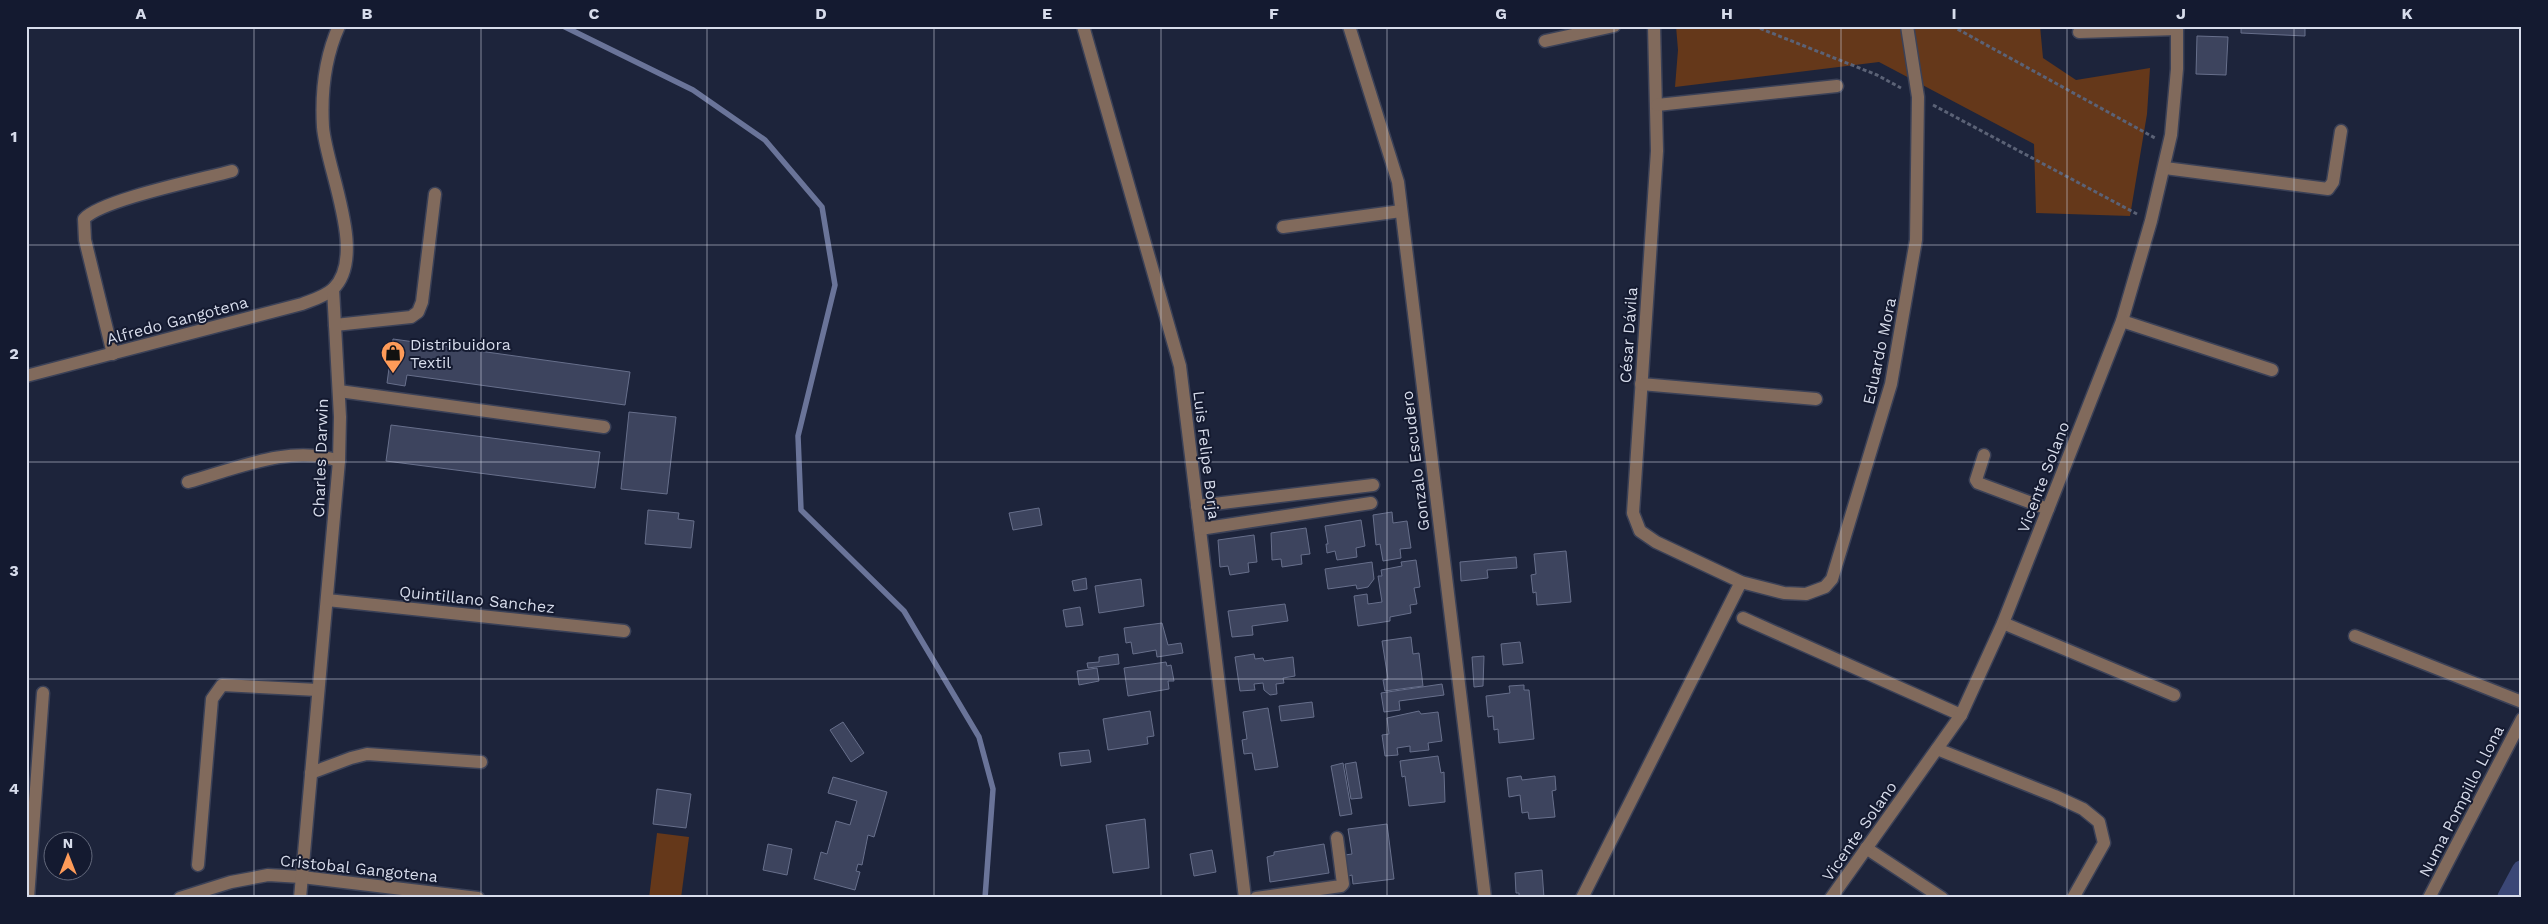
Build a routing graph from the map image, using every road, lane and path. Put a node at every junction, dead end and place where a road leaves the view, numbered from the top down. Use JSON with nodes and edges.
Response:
{"nodes":[{"id":1,"x":339,"y":26,"type":"edge"},
{"id":2,"x":1083,"y":26,"type":"edge"},
{"id":3,"x":1349,"y":26,"type":"edge"},
{"id":4,"x":1614,"y":26,"type":"edge"},
{"id":5,"x":1654,"y":26,"type":"edge"},
{"id":6,"x":1754,"y":26,"type":"edge"},
{"id":7,"x":1907,"y":26,"type":"edge"},
{"id":8,"x":1952,"y":26,"type":"edge"},
{"id":9,"x":2177,"y":28,"type":"edge"},
{"id":10,"x":2079,"y":32,"type":"dead end"},
{"id":11,"x":1544,"y":41,"type":"dead end"},
{"id":12,"x":1837,"y":86,"type":"dead end"},
{"id":13,"x":1918,"y":97,"type":"junction"},
{"id":14,"x":1657,"y":105,"type":"junction"},
{"id":15,"x":2341,"y":131,"type":"dead end"},
{"id":16,"x":2169,"y":145,"type":"junction"},
{"id":17,"x":2165,"y":168,"type":"junction"},
{"id":18,"x":232,"y":171,"type":"dead end"},
{"id":19,"x":435,"y":194,"type":"dead end"},
{"id":20,"x":1401,"y":211,"type":"junction"},
{"id":21,"x":2151,"y":221,"type":"junction"},
{"id":22,"x":1283,"y":227,"type":"dead end"},
{"id":23,"x":333,"y":289,"type":"junction"},
{"id":24,"x":2122,"y":321,"type":"junction"},
{"id":25,"x":335,"y":325,"type":"junction"},
{"id":26,"x":113,"y":354,"type":"junction"},
{"id":27,"x":2272,"y":370,"type":"dead end"},
{"id":28,"x":26,"y":376,"type":"edge"},
{"id":29,"x":1641,"y":384,"type":"junction"},
{"id":30,"x":339,"y":391,"type":"junction"},
{"id":31,"x":1816,"y":399,"type":"dead end"},
{"id":32,"x":604,"y":427,"type":"dead end"},
{"id":33,"x":1984,"y":455,"type":"dead end"},
{"id":34,"x":339,"y":461,"type":"junction"},
{"id":35,"x":188,"y":482,"type":"dead end"},
{"id":36,"x":1373,"y":485,"type":"dead end"},
{"id":37,"x":1371,"y":503,"type":"dead end"},
{"id":38,"x":1197,"y":506,"type":"junction"},
{"id":39,"x":2048,"y":509,"type":"junction"},
{"id":40,"x":1200,"y":529,"type":"junction"},
{"id":41,"x":1741,"y":582,"type":"junction"},
{"id":42,"x":327,"y":600,"type":"junction"},
{"id":43,"x":1743,"y":618,"type":"dead end"},
{"id":44,"x":2003,"y":623,"type":"junction"},
{"id":45,"x":624,"y":631,"type":"dead end"},
{"id":46,"x":2355,"y":636,"type":"dead end"},
{"id":47,"x":318,"y":690,"type":"junction"},
{"id":48,"x":43,"y":693,"type":"dead end"},
{"id":49,"x":2174,"y":695,"type":"dead end"},
{"id":50,"x":2522,"y":702,"type":"edge"},
{"id":51,"x":1961,"y":715,"type":"junction"},
{"id":52,"x":2522,"y":719,"type":"edge"},
{"id":53,"x":1937,"y":749,"type":"junction"},
{"id":54,"x":481,"y":762,"type":"dead end"},
{"id":55,"x":311,"y":773,"type":"junction"},
{"id":56,"x":1337,"y":838,"type":"dead end"},
{"id":57,"x":1866,"y":848,"type":"junction"},
{"id":58,"x":198,"y":865,"type":"dead end"},
{"id":59,"x":302,"y":877,"type":"junction"},
{"id":60,"x":1941,"y":897,"type":"edge"},
{"id":61,"x":28,"y":898,"type":"edge"},
{"id":62,"x":180,"y":898,"type":"edge"},
{"id":63,"x":300,"y":898,"type":"edge"},
{"id":64,"x":478,"y":898,"type":"edge"},
{"id":65,"x":1245,"y":898,"type":"edge"},
{"id":66,"x":1256,"y":898,"type":"edge"},
{"id":67,"x":1485,"y":898,"type":"edge"},
{"id":68,"x":1582,"y":898,"type":"edge"},
{"id":69,"x":1831,"y":898,"type":"edge"},
{"id":70,"x":2073,"y":898,"type":"edge"},
{"id":71,"x":2429,"y":898,"type":"edge"}],
"edges":[{"from":1,"to":23,"type":"street","name":"Charles Darwin"},
{"from":2,"to":38,"type":"street","name":"Luis Felipe Borja"},
{"from":3,"to":20,"type":"street","name":"Gonzalo Escudero"},
{"from":4,"to":11,"type":"street"},
{"from":5,"to":14,"type":"street","name":"César Dávila"},
{"from":6,"to":13,"type":"path"},
{"from":7,"to":13,"type":"street","name":"Eduardo Mora"},
{"from":8,"to":16,"type":"path"},
{"from":9,"to":10,"type":"street"},
{"from":9,"to":16,"type":"street","name":"Vicente Solano"},
{"from":12,"to":14,"type":"street"},
{"from":13,"to":21,"type":"path"},
{"from":13,"to":41,"type":"street","name":"Eduardo Mora"},
{"from":14,"to":29,"type":"street","name":"César Dávila"},
{"from":15,"to":17,"type":"street"},
{"from":16,"to":17,"type":"street","name":"Vicente Solano"},
{"from":17,"to":21,"type":"street","name":"Vicente Solano"},
{"from":18,"to":26,"type":"street"},
{"from":19,"to":25,"type":"street"},
{"from":20,"to":22,"type":"street"},
{"from":20,"to":67,"type":"street","name":"Gonzalo Escudero"},
{"from":21,"to":24,"type":"street","name":"Vicente Solano"},
{"from":23,"to":25,"type":"street","name":"Charles Darwin"},
{"from":23,"to":26,"type":"street","name":"Alfredo Gangotena"},
{"from":24,"to":27,"type":"street"},
{"from":24,"to":39,"type":"street","name":"Vicente Solano"},
{"from":25,"to":30,"type":"street","name":"Charles Darwin"},
{"from":26,"to":28,"type":"street","name":"Alfredo Gangotena"},
{"from":29,"to":31,"type":"street"},
{"from":29,"to":41,"type":"street","name":"César Dávila"},
{"from":30,"to":32,"type":"street"},
{"from":30,"to":34,"type":"street","name":"Charles Darwin"},
{"from":33,"to":39,"type":"street"},
{"from":34,"to":35,"type":"street"},
{"from":34,"to":42,"type":"street","name":"Charles Darwin"},
{"from":36,"to":38,"type":"street"},
{"from":37,"to":40,"type":"street"},
{"from":38,"to":40,"type":"street","name":"Luis Felipe Borja"},
{"from":39,"to":44,"type":"street","name":"Vicente Solano"},
{"from":40,"to":65,"type":"street","name":"Luis Felipe Borja"},
{"from":41,"to":68,"type":"street"},
{"from":42,"to":45,"type":"street","name":"Quintillano Sanchez"},
{"from":42,"to":47,"type":"street","name":"Charles Darwin"},
{"from":43,"to":51,"type":"street"},
{"from":44,"to":49,"type":"street"},
{"from":44,"to":51,"type":"street","name":"Vicente Solano"},
{"from":46,"to":50,"type":"street"},
{"from":47,"to":55,"type":"street","name":"Charles Darwin"},
{"from":47,"to":58,"type":"street"},
{"from":48,"to":61,"type":"street"},
{"from":51,"to":53,"type":"street","name":"Vicente Solano"},
{"from":52,"to":71,"type":"street","name":"Numa Pompillo Llona"},
{"from":53,"to":57,"type":"street","name":"Vicente Solano"},
{"from":53,"to":70,"type":"street"},
{"from":54,"to":55,"type":"street"},
{"from":55,"to":59,"type":"street","name":"Charles Darwin"},
{"from":56,"to":66,"type":"street"},
{"from":57,"to":60,"type":"street"},
{"from":57,"to":69,"type":"street","name":"Vicente Solano"},
{"from":59,"to":62,"type":"street","name":"Cristobal Gangotena"},
{"from":59,"to":63,"type":"street","name":"Charles Darwin"},
{"from":59,"to":64,"type":"street","name":"Cristobal Gangotena"}]}
